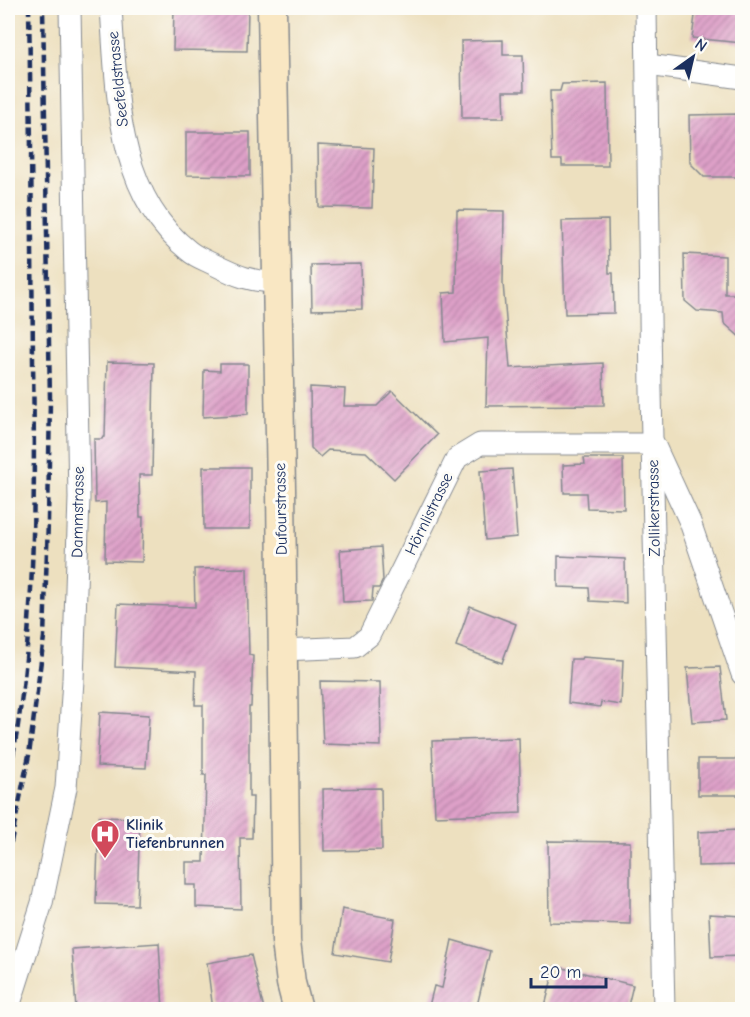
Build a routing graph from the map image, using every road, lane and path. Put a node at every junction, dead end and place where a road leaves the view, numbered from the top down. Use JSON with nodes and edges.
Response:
{"nodes":[{"id":1,"x":69,"y":8,"type":"edge"},
{"id":2,"x":111,"y":8,"type":"edge"},
{"id":3,"x":272,"y":8,"type":"edge"},
{"id":4,"x":646,"y":8,"type":"edge"},
{"id":5,"x":648,"y":65,"type":"junction"},
{"id":6,"x":742,"y":78,"type":"edge"},
{"id":7,"x":278,"y":282,"type":"junction"},
{"id":8,"x":654,"y":444,"type":"junction"},
{"id":9,"x":282,"y":650,"type":"junction"},
{"id":10,"x":740,"y":661,"type":"edge"},
{"id":11,"x":8,"y":1010,"type":"edge"},
{"id":12,"x":298,"y":1010,"type":"edge"},
{"id":13,"x":664,"y":1010,"type":"edge"}],
"edges":[{"from":1,"to":11,"type":"street","name":"Dammstrasse"},
{"from":2,"to":7,"type":"street","name":"Seefeldstrasse"},
{"from":3,"to":7,"type":"main road","name":"Dufourstrasse"},
{"from":4,"to":5,"type":"street","name":"Zollikerstrasse"},
{"from":5,"to":6,"type":"street"},
{"from":5,"to":8,"type":"street","name":"Zollikerstrasse"},
{"from":7,"to":9,"type":"main road","name":"Dufourstrasse"},
{"from":8,"to":9,"type":"street","name":"Hörnlistrasse"},
{"from":8,"to":10,"type":"street"},
{"from":8,"to":13,"type":"street","name":"Zollikerstrasse"},
{"from":9,"to":12,"type":"main road","name":"Dufourstrasse"}]}
